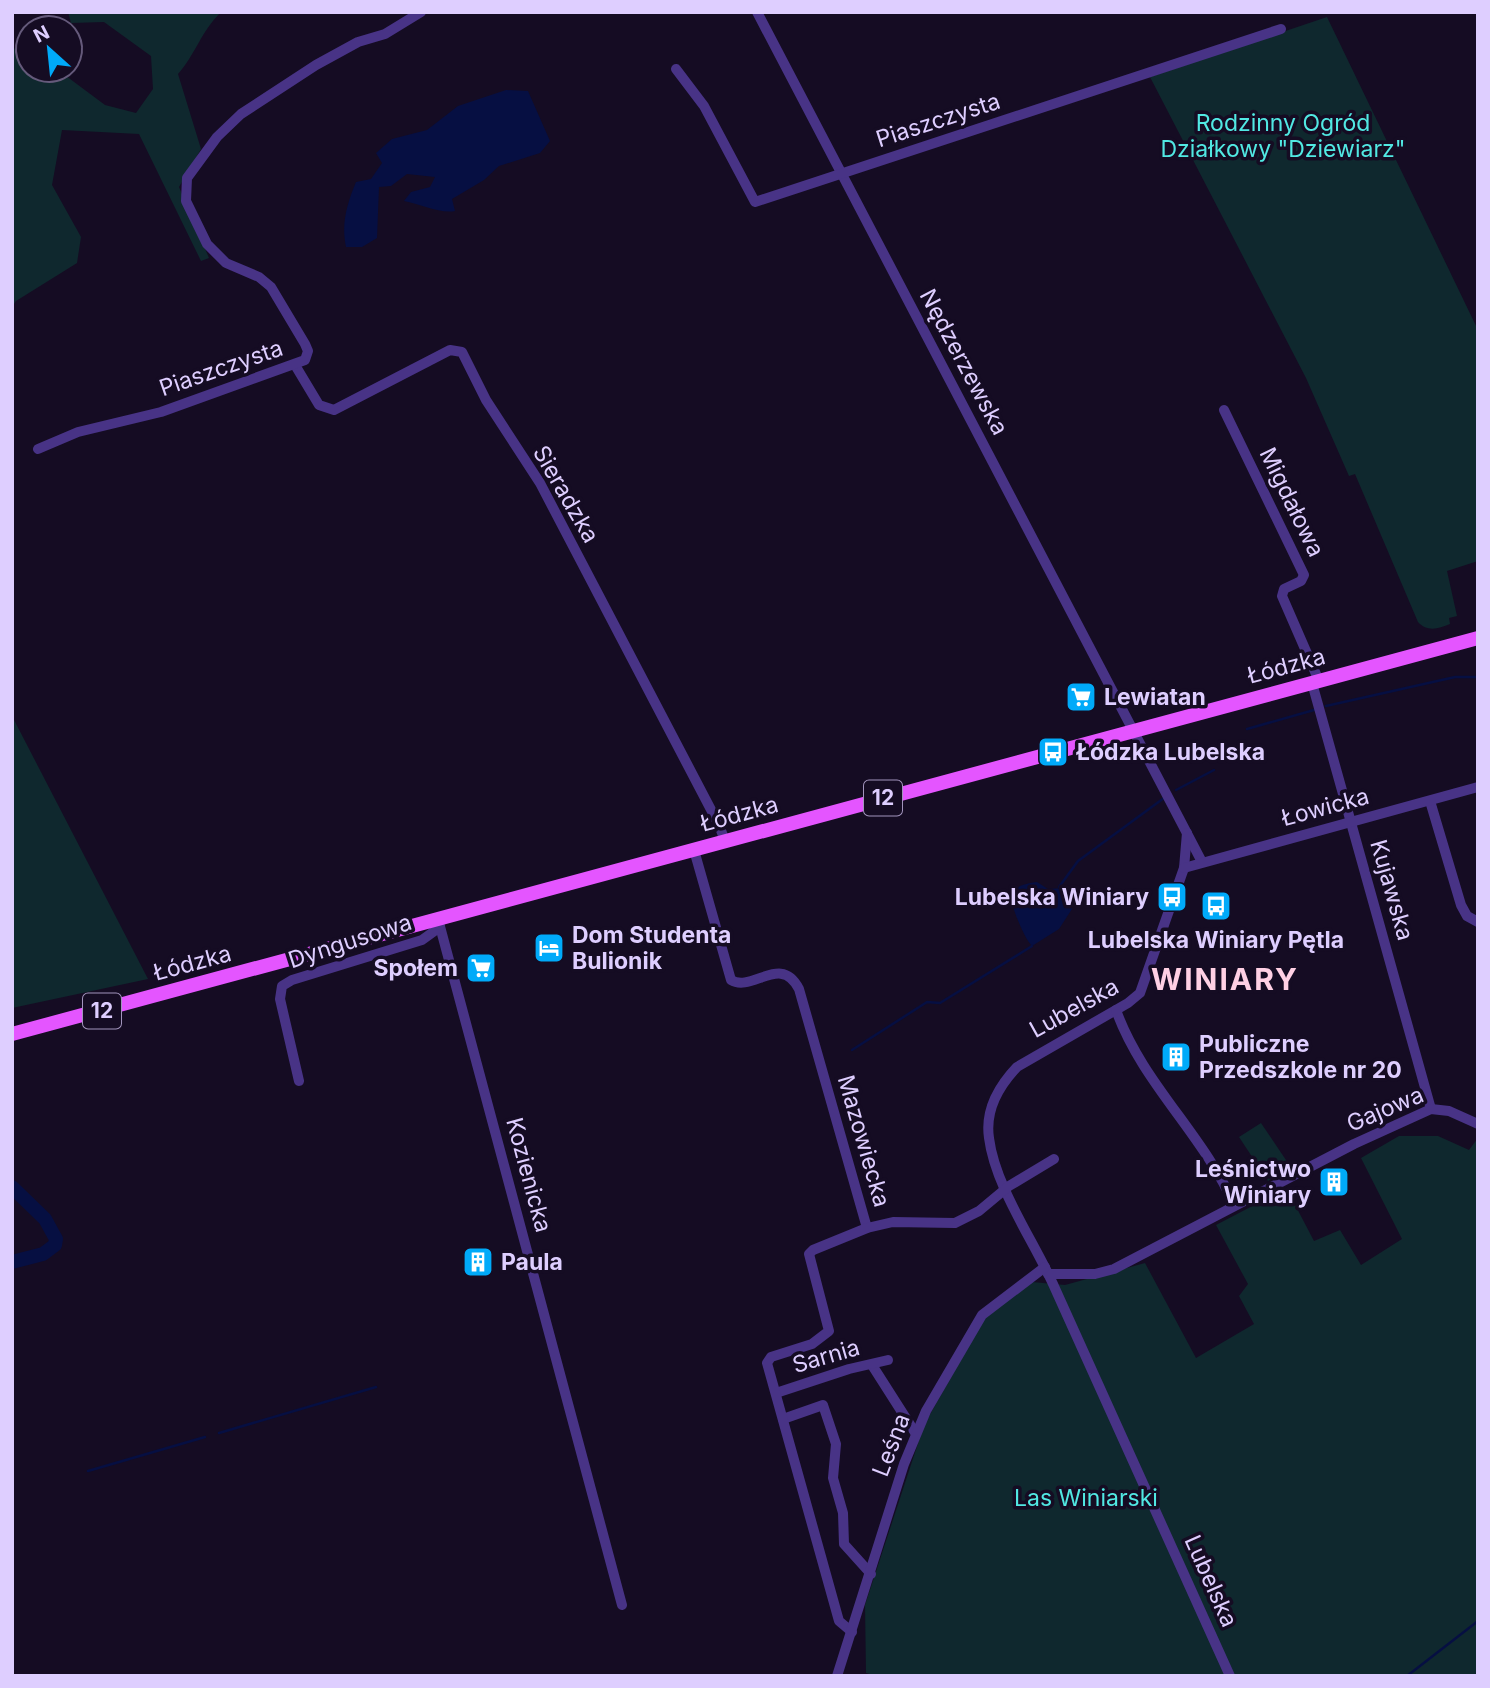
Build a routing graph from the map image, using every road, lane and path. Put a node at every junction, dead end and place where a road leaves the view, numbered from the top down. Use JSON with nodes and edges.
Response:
{"nodes":[{"id":1,"x":421,"y":12,"type":"edge"},
{"id":2,"x":757,"y":12,"type":"edge"},
{"id":3,"x":1280,"y":29,"type":"dead end"},
{"id":4,"x":676,"y":69,"type":"dead end"},
{"id":5,"x":842,"y":173,"type":"junction"},
{"id":6,"x":295,"y":365,"type":"junction"},
{"id":7,"x":1224,"y":410,"type":"dead end"},
{"id":8,"x":38,"y":449,"type":"dead end"},
{"id":9,"x":1478,"y":638,"type":"edge"},
{"id":10,"x":1316,"y":682,"type":"junction"},
{"id":11,"x":1135,"y":730,"type":"junction"},
{"id":12,"x":1478,"y":787,"type":"edge"},
{"id":13,"x":1430,"y":801,"type":"junction"},
{"id":14,"x":1351,"y":822,"type":"junction"},
{"id":15,"x":1187,"y":833,"type":"junction"},
{"id":16,"x":725,"y":841,"type":"junction"},
{"id":17,"x":694,"y":850,"type":"junction"},
{"id":18,"x":1202,"y":862,"type":"junction"},
{"id":19,"x":1184,"y":869,"type":"junction"},
{"id":20,"x":1478,"y":922,"type":"edge"},
{"id":21,"x":439,"y":923,"type":"junction"},
{"id":22,"x":1116,"y":1010,"type":"junction"},
{"id":23,"x":12,"y":1034,"type":"edge"},
{"id":24,"x":299,"y":1081,"type":"dead end"},
{"id":25,"x":1432,"y":1109,"type":"junction"},
{"id":26,"x":1478,"y":1124,"type":"edge"},
{"id":27,"x":1054,"y":1159,"type":"dead end"},
{"id":28,"x":1006,"y":1189,"type":"junction"},
{"id":29,"x":1234,"y":1205,"type":"junction"},
{"id":30,"x":867,"y":1228,"type":"junction"},
{"id":31,"x":1047,"y":1271,"type":"junction"},
{"id":32,"x":888,"y":1360,"type":"dead end"},
{"id":33,"x":872,"y":1365,"type":"junction"},
{"id":34,"x":776,"y":1393,"type":"junction"},
{"id":35,"x":783,"y":1419,"type":"junction"},
{"id":36,"x":916,"y":1434,"type":"junction"},
{"id":37,"x":871,"y":1574,"type":"junction"},
{"id":38,"x":622,"y":1605,"type":"dead end"},
{"id":39,"x":852,"y":1632,"type":"junction"},
{"id":40,"x":837,"y":1676,"type":"edge"},
{"id":41,"x":1230,"y":1676,"type":"edge"}],
"edges":[{"from":1,"to":6,"type":"street","name":"Piaszczysta"},
{"from":2,"to":5,"type":"street","name":"Nędzerzewska"},
{"from":3,"to":5,"type":"street","name":"Piaszczysta"},
{"from":4,"to":5,"type":"street","name":"Piaszczysta"},
{"from":5,"to":11,"type":"street","name":"Nędzerzewska"},
{"from":6,"to":8,"type":"street","name":"Piaszczysta"},
{"from":6,"to":16,"type":"street","name":"Sieradzka"},
{"from":7,"to":10,"type":"street","name":"Migdałowa"},
{"from":9,"to":10,"type":"main road","name":"Łódzka","number":"12"},
{"from":10,"to":11,"type":"main road","name":"Łódzka","number":"12"},
{"from":10,"to":14,"type":"street","name":"Kujawska"},
{"from":11,"to":15,"type":"street"},
{"from":11,"to":16,"type":"main road","name":"Łódzka","number":"12"},
{"from":12,"to":13,"type":"street","name":"Łowicka"},
{"from":13,"to":14,"type":"street","name":"Łowicka"},
{"from":13,"to":20,"type":"street"},
{"from":14,"to":18,"type":"street","name":"Łowicka"},
{"from":14,"to":25,"type":"street","name":"Kujawska"},
{"from":15,"to":18,"type":"street"},
{"from":15,"to":19,"type":"street","name":"Lubelska"},
{"from":16,"to":17,"type":"main road","name":"Łódzka","number":"12"},
{"from":17,"to":21,"type":"main road","name":"Łódzka","number":"12"},
{"from":17,"to":30,"type":"street","name":"Mazowiecka"},
{"from":18,"to":19,"type":"street","name":"Łowicka"},
{"from":19,"to":22,"type":"street","name":"Lubelska"},
{"from":21,"to":23,"type":"main road","name":"Łódzka","number":"12"},
{"from":21,"to":24,"type":"street","name":"Dyngusowa"},
{"from":21,"to":38,"type":"street","name":"Kozienicka"},
{"from":22,"to":28,"type":"street","name":"Lubelska"},
{"from":22,"to":29,"type":"street"},
{"from":25,"to":26,"type":"street","name":"Gajowa"},
{"from":25,"to":29,"type":"street","name":"Gajowa"},
{"from":27,"to":28,"type":"street"},
{"from":28,"to":30,"type":"street"},
{"from":28,"to":31,"type":"street","name":"Lubelska"},
{"from":29,"to":31,"type":"street"},
{"from":30,"to":34,"type":"street","name":"Mazowiecka"},
{"from":31,"to":36,"type":"street","name":"Leśna"},
{"from":31,"to":41,"type":"street","name":"Lubelska"},
{"from":32,"to":33,"type":"street","name":"Sarnia"},
{"from":33,"to":34,"type":"street","name":"Sarnia"},
{"from":33,"to":36,"type":"street"},
{"from":34,"to":35,"type":"street","name":"Mazowiecka"},
{"from":35,"to":37,"type":"street"},
{"from":35,"to":39,"type":"street","name":"Mazowiecka"},
{"from":36,"to":37,"type":"street","name":"Leśna"},
{"from":37,"to":39,"type":"street","name":"Leśna"},
{"from":39,"to":40,"type":"street","name":"Leśna"}]}
